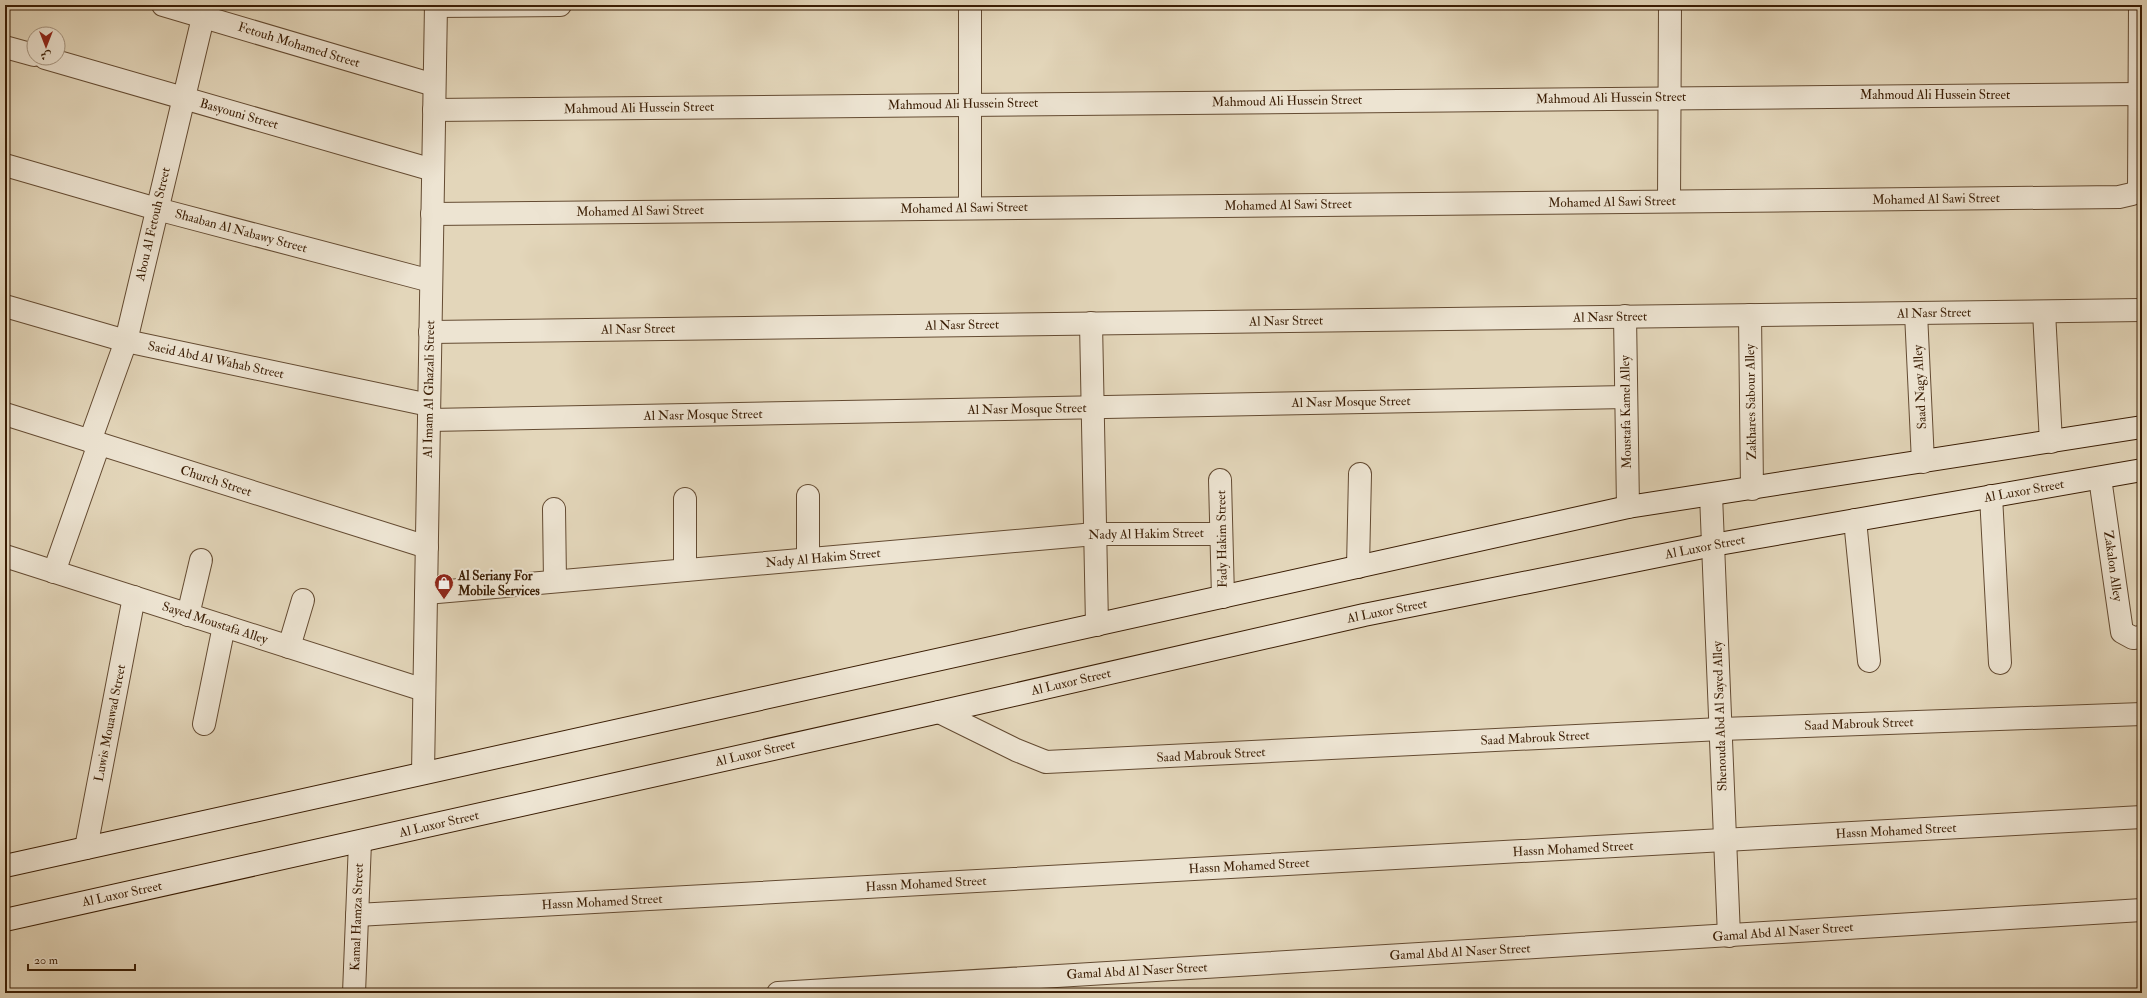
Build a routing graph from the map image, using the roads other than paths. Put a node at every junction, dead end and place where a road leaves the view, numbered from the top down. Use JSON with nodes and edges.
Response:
{"nodes":[{"id":1,"x":163,"y":5,"type":"edge"},
{"id":2,"x":560,"y":5,"type":"edge"},
{"id":3,"x":970,"y":5,"type":"edge"},
{"id":4,"x":1670,"y":5,"type":"edge"},
{"id":5,"x":2140,"y":5,"type":"edge"},
{"id":6,"x":436,"y":6,"type":"edge"},
{"id":7,"x":205,"y":11,"type":"edge"},
{"id":8,"x":5,"y":46,"type":"edge"},
{"id":9,"x":2141,"y":50,"type":"edge"},
{"id":10,"x":26,"y":53,"type":"edge"},
{"id":11,"x":66,"y":64,"type":"edge"},
{"id":12,"x":434,"y":85,"type":"junction"},
{"id":13,"x":2140,"y":94,"type":"junction"},
{"id":14,"x":1669,"y":97,"type":"junction"},
{"id":15,"x":184,"y":98,"type":"junction"},
{"id":16,"x":970,"y":104,"type":"junction"},
{"id":17,"x":434,"y":110,"type":"junction"},
{"id":18,"x":5,"y":165,"type":"edge"},
{"id":19,"x":433,"y":170,"type":"junction"},
{"id":20,"x":2140,"y":188,"type":"edge"},
{"id":21,"x":1669,"y":201,"type":"junction"},
{"id":22,"x":970,"y":208,"type":"junction"},
{"id":23,"x":157,"y":209,"type":"junction"},
{"id":24,"x":432,"y":214,"type":"junction"},
{"id":25,"x":431,"y":282,"type":"junction"},
{"id":26,"x":5,"y":306,"type":"edge"},
{"id":27,"x":2142,"y":310,"type":"edge"},
{"id":28,"x":2044,"y":312,"type":"junction"},
{"id":29,"x":1916,"y":313,"type":"junction"},
{"id":30,"x":1750,"y":315,"type":"junction"},
{"id":31,"x":1624,"y":316,"type":"junction"},
{"id":32,"x":1091,"y":323,"type":"junction"},
{"id":33,"x":430,"y":332,"type":"junction"},
{"id":34,"x":126,"y":341,"type":"junction"},
{"id":35,"x":1626,"y":397,"type":"junction"},
{"id":36,"x":1093,"y":407,"type":"junction"},
{"id":37,"x":429,"y":413,"type":"junction"},
{"id":38,"x":5,"y":414,"type":"edge"},
{"id":39,"x":2142,"y":427,"type":"edge"},
{"id":40,"x":95,"y":442,"type":"junction"},
{"id":41,"x":2051,"y":442,"type":"junction"},
{"id":42,"x":1924,"y":462,"type":"junction"},
{"id":43,"x":2142,"y":470,"type":"edge"},
{"id":44,"x":1360,"y":474,"type":"dead end"},
{"id":45,"x":2100,"y":478,"type":"junction"},
{"id":46,"x":1220,"y":480,"type":"dead end"},
{"id":47,"x":1752,"y":489,"type":"junction"},
{"id":48,"x":1711,"y":495,"type":"junction"},
{"id":49,"x":808,"y":496,"type":"dead end"},
{"id":50,"x":1991,"y":496,"type":"junction"},
{"id":51,"x":685,"y":499,"type":"dead end"},
{"id":52,"x":1628,"y":507,"type":"junction"},
{"id":53,"x":554,"y":509,"type":"dead end"},
{"id":54,"x":1855,"y":520,"type":"junction"},
{"id":55,"x":1096,"y":534,"type":"junction"},
{"id":56,"x":1221,"y":534,"type":"junction"},
{"id":57,"x":1713,"y":545,"type":"junction"},
{"id":58,"x":427,"y":547,"type":"junction"},
{"id":59,"x":5,"y":556,"type":"edge"},
{"id":60,"x":808,"y":559,"type":"junction"},
{"id":61,"x":201,"y":560,"type":"dead end"},
{"id":62,"x":1358,"y":567,"type":"junction"},
{"id":63,"x":685,"y":570,"type":"junction"},
{"id":64,"x":54,"y":572,"type":"junction"},
{"id":65,"x":555,"y":582,"type":"junction"},
{"id":66,"x":426,"y":593,"type":"junction"},
{"id":67,"x":134,"y":597,"type":"junction"},
{"id":68,"x":1223,"y":597,"type":"junction"},
{"id":69,"x":304,"y":600,"type":"dead end"},
{"id":70,"x":188,"y":615,"type":"junction"},
{"id":71,"x":1097,"y":625,"type":"junction"},
{"id":72,"x":224,"y":626,"type":"junction"},
{"id":73,"x":2142,"y":638,"type":"edge"},
{"id":74,"x":289,"y":647,"type":"junction"},
{"id":75,"x":1868,"y":661,"type":"dead end"},
{"id":76,"x":2000,"y":663,"type":"dead end"},
{"id":77,"x":424,"y":690,"type":"junction"},
{"id":78,"x":939,"y":712,"type":"junction"},
{"id":79,"x":2142,"y":714,"type":"edge"},
{"id":80,"x":204,"y":724,"type":"dead end"},
{"id":81,"x":1721,"y":729,"type":"junction"},
{"id":82,"x":423,"y":773,"type":"junction"},
{"id":83,"x":2142,"y":817,"type":"edge"},
{"id":84,"x":1725,"y":840,"type":"junction"},
{"id":85,"x":360,"y":842,"type":"junction"},
{"id":86,"x":86,"y":848,"type":"junction"},
{"id":87,"x":5,"y":866,"type":"edge"},
{"id":88,"x":2142,"y":910,"type":"edge"},
{"id":89,"x":357,"y":915,"type":"junction"},
{"id":90,"x":5,"y":920,"type":"edge"},
{"id":91,"x":1729,"y":936,"type":"junction"},
{"id":92,"x":354,"y":993,"type":"edge"},
{"id":93,"x":778,"y":993,"type":"edge"}],
"edges":[{"from":1,"to":7,"type":"street","name":"Fetouh Mohamed Street"},
{"from":2,"to":6,"type":"street"},
{"from":3,"to":16,"type":"street"},
{"from":4,"to":14,"type":"street"},
{"from":5,"to":9,"type":"street"},
{"from":6,"to":12,"type":"street","name":"Al Imam Al Ghazali Street"},
{"from":7,"to":12,"type":"street","name":"Fetouh Mohamed Street"},
{"from":7,"to":15,"type":"street","name":"Abou Al Fetouh Street"},
{"from":8,"to":10,"type":"street"},
{"from":9,"to":13,"type":"street"},
{"from":11,"to":15,"type":"street","name":"Basyouni Street"},
{"from":12,"to":17,"type":"street","name":"Al Imam Al Ghazali Street"},
{"from":13,"to":14,"type":"street","name":"Mahmoud Ali Hussein Street"},
{"from":13,"to":20,"type":"street"},
{"from":14,"to":16,"type":"street","name":"Mahmoud Ali Hussein Street"},
{"from":14,"to":21,"type":"street"},
{"from":15,"to":19,"type":"street","name":"Basyouni Street"},
{"from":15,"to":23,"type":"street","name":"Abou Al Fetouh Street"},
{"from":16,"to":17,"type":"street","name":"Mahmoud Ali Hussein Street"},
{"from":16,"to":22,"type":"street"},
{"from":17,"to":19,"type":"street","name":"Al Imam Al Ghazali Street"},
{"from":18,"to":23,"type":"street","name":"Shaaban Al Nabawy Street"},
{"from":19,"to":24,"type":"street","name":"Al Imam Al Ghazali Street"},
{"from":20,"to":21,"type":"street","name":"Mohamed Al Sawi Street"},
{"from":21,"to":22,"type":"street","name":"Mohamed Al Sawi Street"},
{"from":22,"to":24,"type":"street","name":"Mohamed Al Sawi Street"},
{"from":23,"to":25,"type":"street","name":"Shaaban Al Nabawy Street"},
{"from":23,"to":34,"type":"street","name":"Abou Al Fetouh Street"},
{"from":24,"to":25,"type":"street","name":"Al Imam Al Ghazali Street"},
{"from":25,"to":33,"type":"street","name":"Al Imam Al Ghazali Street"},
{"from":26,"to":34,"type":"street","name":"Saeid Abd Al Wahab Street"},
{"from":27,"to":28,"type":"street","name":"Al Nasr Street"},
{"from":28,"to":29,"type":"street","name":"Al Nasr Street"},
{"from":28,"to":41,"type":"street"},
{"from":29,"to":30,"type":"street","name":"Al Nasr Street"},
{"from":29,"to":42,"type":"street","name":"Saad Nagy Alley"},
{"from":30,"to":31,"type":"street","name":"Al Nasr Street"},
{"from":30,"to":47,"type":"street","name":"Zakhares Sabour Alley"},
{"from":31,"to":32,"type":"street","name":"Al Nasr Street"},
{"from":31,"to":35,"type":"street","name":"Moustafa Kamel Alley"},
{"from":32,"to":33,"type":"street","name":"Al Nasr Street"},
{"from":32,"to":36,"type":"street"},
{"from":33,"to":37,"type":"street","name":"Al Imam Al Ghazali Street"},
{"from":34,"to":37,"type":"street","name":"Saeid Abd Al Wahab Street"},
{"from":34,"to":40,"type":"street","name":"Abou Al Fetouh Street"},
{"from":35,"to":36,"type":"street","name":"Al Nasr Mosque Street"},
{"from":35,"to":52,"type":"street","name":"Moustafa Kamel Alley"},
{"from":36,"to":37,"type":"street","name":"Al Nasr Mosque Street"},
{"from":36,"to":55,"type":"street"},
{"from":37,"to":58,"type":"street","name":"Al Imam Al Ghazali Street"},
{"from":38,"to":40,"type":"street","name":"Church Street"},
{"from":39,"to":41,"type":"street"},
{"from":40,"to":58,"type":"street","name":"Church Street"},
{"from":40,"to":64,"type":"street","name":"Abou Al Fetouh Street"},
{"from":41,"to":42,"type":"street"},
{"from":42,"to":47,"type":"street"},
{"from":43,"to":45,"type":"street","name":"Al Luxor Street"},
{"from":44,"to":62,"type":"street"},
{"from":45,"to":50,"type":"street","name":"Al Luxor Street"},
{"from":45,"to":73,"type":"street","name":"Zakalon Alley"},
{"from":46,"to":56,"type":"street","name":"Fady Hakim Street"},
{"from":47,"to":48,"type":"street"},
{"from":48,"to":52,"type":"street"},
{"from":48,"to":57,"type":"street","name":"Shenouda Abd Al Sayed Alley"},
{"from":49,"to":60,"type":"street"},
{"from":50,"to":54,"type":"street","name":"Al Luxor Street"},
{"from":50,"to":76,"type":"street"},
{"from":51,"to":63,"type":"street"},
{"from":52,"to":62,"type":"street"},
{"from":53,"to":65,"type":"street"},
{"from":54,"to":57,"type":"street","name":"Al Luxor Street"},
{"from":54,"to":75,"type":"street"},
{"from":55,"to":56,"type":"street","name":"Nady Al Hakim Street"},
{"from":55,"to":60,"type":"street","name":"Nady Al Hakim Street"},
{"from":55,"to":71,"type":"street"},
{"from":56,"to":68,"type":"street","name":"Fady Hakim Street"},
{"from":57,"to":78,"type":"street","name":"Al Luxor Street"},
{"from":57,"to":81,"type":"street","name":"Shenouda Abd Al Sayed Alley"},
{"from":58,"to":66,"type":"street","name":"Al Imam Al Ghazali Street"},
{"from":59,"to":64,"type":"street","name":"Sayed Moustafa Alley"},
{"from":60,"to":63,"type":"street","name":"Nady Al Hakim Street"},
{"from":61,"to":70,"type":"street"},
{"from":62,"to":68,"type":"street"},
{"from":63,"to":65,"type":"street","name":"Nady Al Hakim Street"},
{"from":64,"to":67,"type":"street","name":"Sayed Moustafa Alley"},
{"from":65,"to":66,"type":"street","name":"Nady Al Hakim Street"},
{"from":66,"to":77,"type":"street","name":"Al Imam Al Ghazali Street"},
{"from":67,"to":70,"type":"street","name":"Sayed Moustafa Alley"},
{"from":67,"to":86,"type":"street","name":"Luwis Mouawad Street"},
{"from":68,"to":71,"type":"street"},
{"from":69,"to":74,"type":"street"},
{"from":70,"to":72,"type":"street","name":"Sayed Moustafa Alley"},
{"from":71,"to":82,"type":"street"},
{"from":72,"to":74,"type":"street","name":"Sayed Moustafa Alley"},
{"from":72,"to":80,"type":"street"},
{"from":74,"to":77,"type":"street","name":"Sayed Moustafa Alley"},
{"from":77,"to":82,"type":"street","name":"Al Imam Al Ghazali Street"},
{"from":78,"to":81,"type":"street","name":"Saad Mabrouk Street"},
{"from":78,"to":85,"type":"street","name":"Al Luxor Street"},
{"from":79,"to":81,"type":"street","name":"Saad Mabrouk Street"},
{"from":81,"to":84,"type":"street","name":"Shenouda Abd Al Sayed Alley"},
{"from":82,"to":86,"type":"street"},
{"from":83,"to":84,"type":"street","name":"Hassn Mohamed Street"},
{"from":84,"to":89,"type":"street","name":"Hassn Mohamed Street"},
{"from":84,"to":91,"type":"street","name":"Shenouda Abd Al Sayed Alley"},
{"from":85,"to":89,"type":"street","name":"Kamal Hamza Street"},
{"from":85,"to":90,"type":"street","name":"Al Luxor Street"},
{"from":86,"to":87,"type":"street"},
{"from":88,"to":91,"type":"street","name":"Gamal Abd Al Naser Street"},
{"from":89,"to":92,"type":"street","name":"Kamal Hamza Street"},
{"from":91,"to":93,"type":"street","name":"Gamal Abd Al Naser Street"}]}
